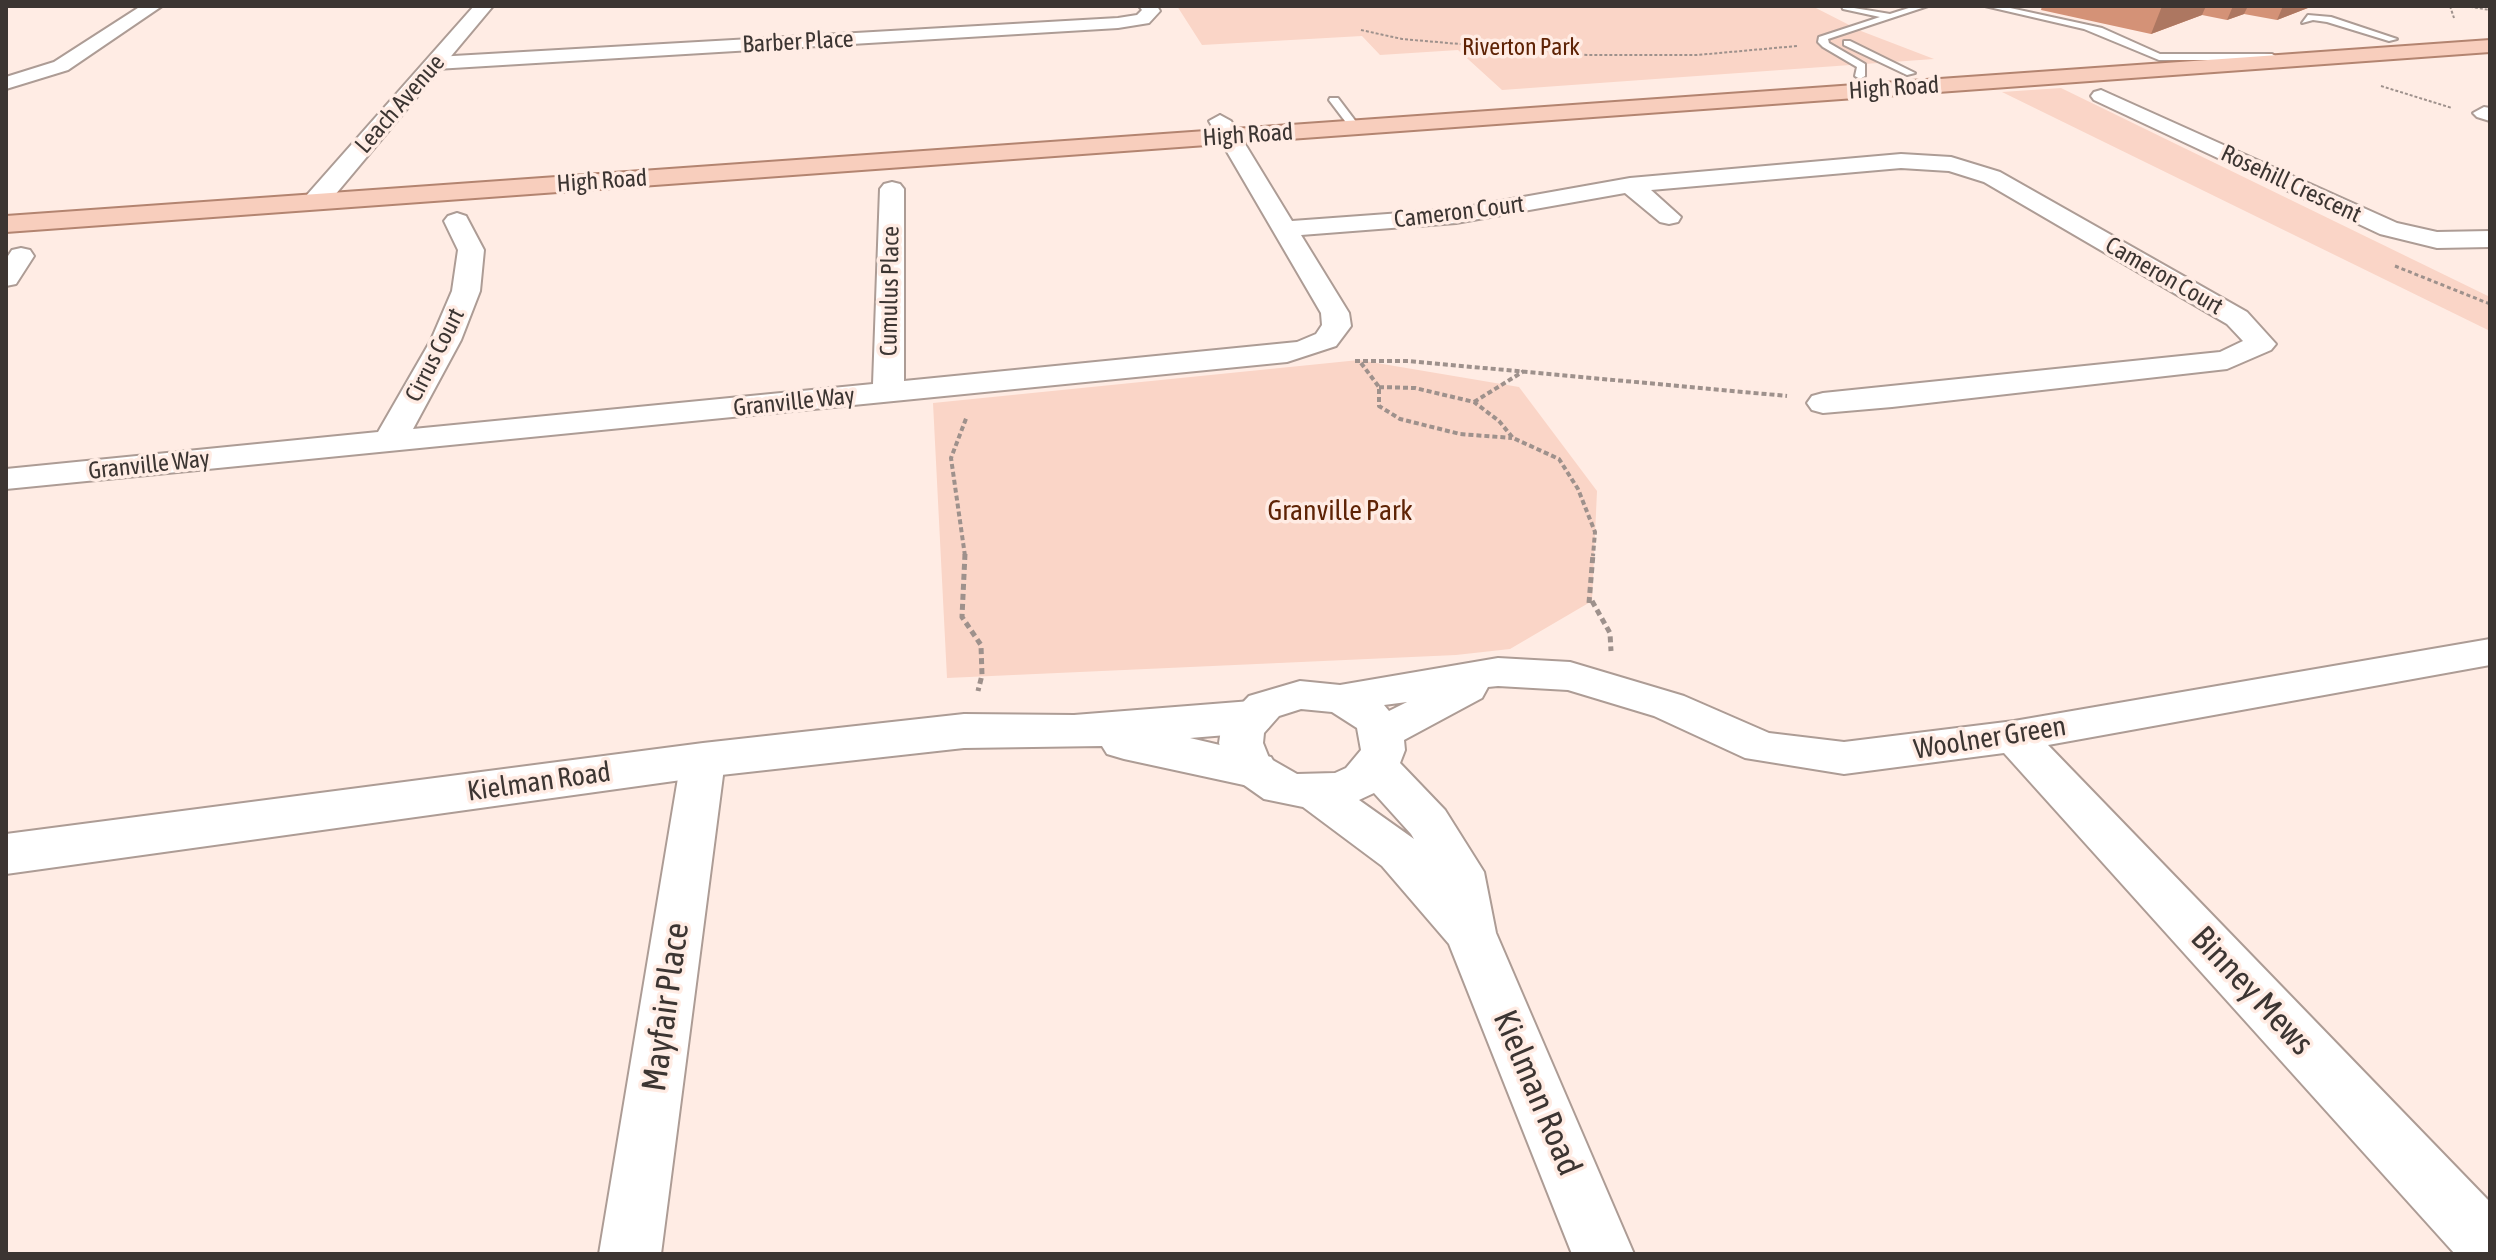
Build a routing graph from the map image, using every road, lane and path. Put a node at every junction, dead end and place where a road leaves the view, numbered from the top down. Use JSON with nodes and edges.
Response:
{"nodes":[{"id":1,"x":153,"y":6,"type":"edge"},
{"id":2,"x":484,"y":6,"type":"edge"},
{"id":3,"x":503,"y":6,"type":"edge"},
{"id":4,"x":1148,"y":6,"type":"edge"},
{"id":5,"x":1924,"y":6,"type":"edge"},
{"id":6,"x":1989,"y":6,"type":"edge"},
{"id":7,"x":2465,"y":6,"type":"edge"},
{"id":8,"x":1846,"y":7,"type":"edge"},
{"id":9,"x":2490,"y":10,"type":"edge"},
{"id":10,"x":1888,"y":16,"type":"junction"},
{"id":11,"x":822,"y":17,"type":"dead end"},
{"id":12,"x":2305,"y":21,"type":"dead end"},
{"id":13,"x":2086,"y":27,"type":"junction"},
{"id":14,"x":1361,"y":30,"type":"dead end"},
{"id":15,"x":1852,"y":30,"type":"junction"},
{"id":16,"x":2490,"y":33,"type":"edge"},
{"id":17,"x":2392,"y":39,"type":"junction"},
{"id":18,"x":819,"y":40,"type":"junction"},
{"id":19,"x":1826,"y":45,"type":"junction"},
{"id":20,"x":2490,"y":46,"type":"edge"},
{"id":21,"x":2194,"y":53,"type":"junction"},
{"id":22,"x":2153,"y":55,"type":"junction"},
{"id":23,"x":2354,"y":55,"type":"junction"},
{"id":24,"x":447,"y":62,"type":"junction"},
{"id":25,"x":1910,"y":73,"type":"junction"},
{"id":26,"x":1860,"y":76,"type":"junction"},
{"id":27,"x":2368,"y":81,"type":"dead end"},
{"id":28,"x":6,"y":83,"type":"edge"},
{"id":29,"x":1881,"y":89,"type":"junction"},
{"id":30,"x":2101,"y":96,"type":"dead end"},
{"id":31,"x":1344,"y":113,"type":"junction"},
{"id":32,"x":2487,"y":114,"type":"edge"},
{"id":33,"x":1225,"y":128,"type":"junction"},
{"id":34,"x":1630,"y":185,"type":"junction"},
{"id":35,"x":892,"y":189,"type":"dead end"},
{"id":36,"x":338,"y":191,"type":"junction"},
{"id":37,"x":6,"y":205,"type":"edge"},
{"id":38,"x":1669,"y":217,"type":"dead end"},
{"id":39,"x":457,"y":221,"type":"dead end"},
{"id":40,"x":6,"y":224,"type":"edge"},
{"id":41,"x":1286,"y":229,"type":"junction"},
{"id":42,"x":2490,"y":239,"type":"edge"},
{"id":43,"x":1326,"y":340,"type":"junction"},
{"id":44,"x":1361,"y":363,"type":"junction"},
{"id":45,"x":1524,"y":371,"type":"junction"},
{"id":46,"x":1379,"y":387,"type":"junction"},
{"id":47,"x":888,"y":392,"type":"junction"},
{"id":48,"x":1474,"y":402,"type":"junction"},
{"id":49,"x":1823,"y":403,"type":"joint"},
{"id":50,"x":970,"y":410,"type":"dead end"},
{"id":51,"x":1513,"y":438,"type":"junction"},
{"id":52,"x":390,"y":441,"type":"junction"},
{"id":53,"x":6,"y":479,"type":"edge"},
{"id":54,"x":2490,"y":652,"type":"edge"},
{"id":55,"x":1498,"y":672,"type":"junction"},
{"id":56,"x":1601,"y":683,"type":"junction"},
{"id":57,"x":1340,"y":699,"type":"junction"},
{"id":58,"x":1251,"y":717,"type":"junction"},
{"id":59,"x":964,"y":731,"type":"junction"},
{"id":60,"x":1074,"y":732,"type":"junction"},
{"id":61,"x":2014,"y":736,"type":"junction"},
{"id":62,"x":1379,"y":750,"type":"junction"},
{"id":63,"x":703,"y":760,"type":"junction"},
{"id":64,"x":1253,"y":769,"type":"junction"},
{"id":65,"x":1315,"y":792,"type":"junction"},
{"id":66,"x":6,"y":854,"type":"edge"},
{"id":67,"x":1470,"y":933,"type":"junction"},
{"id":68,"x":2490,"y":1247,"type":"edge"},
{"id":69,"x":630,"y":1254,"type":"edge"},
{"id":70,"x":1603,"y":1254,"type":"edge"}],
"edges":[{"from":1,"to":28,"type":"street"},
{"from":2,"to":24,"type":"street","name":"Leach Avenue"},
{"from":3,"to":24,"type":"street","name":"Leach Avenue"},
{"from":4,"to":18,"type":"street","name":"Barber Place"},
{"from":5,"to":10,"type":"lane"},
{"from":6,"to":13,"type":"lane"},
{"from":7,"to":9,"type":"path"},
{"from":8,"to":10,"type":"lane"},
{"from":10,"to":15,"type":"lane"},
{"from":11,"to":18,"type":"street"},
{"from":12,"to":17,"type":"lane"},
{"from":13,"to":21,"type":"lane"},
{"from":13,"to":22,"type":"lane"},
{"from":14,"to":19,"type":"path"},
{"from":15,"to":19,"type":"lane"},
{"from":15,"to":25,"type":"lane"},
{"from":16,"to":17,"type":"main road","name":"High Road"},
{"from":17,"to":21,"type":"main road","name":"High Road"},
{"from":18,"to":24,"type":"street","name":"Barber Place"},
{"from":19,"to":26,"type":"lane"},
{"from":20,"to":23,"type":"main road","name":"High Road"},
{"from":21,"to":22,"type":"main road","name":"High Road"},
{"from":22,"to":23,"type":"lane"},
{"from":22,"to":25,"type":"main road","name":"High Road"},
{"from":23,"to":29,"type":"main road","name":"High Road"},
{"from":24,"to":36,"type":"street","name":"Leach Avenue"},
{"from":25,"to":26,"type":"main road","name":"High Road"},
{"from":25,"to":29,"type":"lane"},
{"from":26,"to":31,"type":"main road","name":"High Road"},
{"from":27,"to":32,"type":"path"},
{"from":29,"to":31,"type":"main road","name":"High Road"},
{"from":30,"to":42,"type":"street","name":"Rosehill Crescent"},
{"from":31,"to":33,"type":"main road","name":"High Road"},
{"from":33,"to":36,"type":"main road","name":"High Road"},
{"from":33,"to":41,"type":"street"},
{"from":34,"to":38,"type":"street"},
{"from":34,"to":41,"type":"street","name":"Cameron Court"},
{"from":34,"to":49,"type":"street","name":"Cameron Court"},
{"from":35,"to":47,"type":"street","name":"Cumulus Place"},
{"from":36,"to":37,"type":"main road","name":"High Road"},
{"from":36,"to":40,"type":"main road","name":"High Road"},
{"from":39,"to":52,"type":"street","name":"Cirrus Court"},
{"from":41,"to":43,"type":"street"},
{"from":43,"to":44,"type":"path"},
{"from":43,"to":47,"type":"street","name":"Granville Way"},
{"from":44,"to":45,"type":"path"},
{"from":44,"to":46,"type":"path"},
{"from":45,"to":48,"type":"path"},
{"from":45,"to":49,"type":"path"},
{"from":46,"to":48,"type":"path"},
{"from":46,"to":51,"type":"path"},
{"from":47,"to":52,"type":"street","name":"Granville Way"},
{"from":48,"to":51,"type":"path"},
{"from":50,"to":59,"type":"path"},
{"from":51,"to":56,"type":"path"},
{"from":52,"to":53,"type":"street","name":"Granville Way"},
{"from":54,"to":61,"type":"street","name":"Woolner Green"},
{"from":55,"to":56,"type":"street","name":"Woolner Green"},
{"from":55,"to":57,"type":"street","name":"Woolner Green"},
{"from":55,"to":62,"type":"street"},
{"from":56,"to":61,"type":"street","name":"Woolner Green"},
{"from":57,"to":58,"type":"street","name":"Kielman Road"},
{"from":57,"to":62,"type":"street","name":"Kielman Road"},
{"from":58,"to":60,"type":"street","name":"Kielman Road"},
{"from":58,"to":64,"type":"street"},
{"from":59,"to":60,"type":"street","name":"Kielman Road"},
{"from":59,"to":63,"type":"street","name":"Kielman Road"},
{"from":60,"to":64,"type":"street","name":"Kielman Road"},
{"from":61,"to":68,"type":"street","name":"Binney Mews"},
{"from":62,"to":65,"type":"street","name":"Kielman Road"},
{"from":62,"to":67,"type":"street","name":"Kielman Road"},
{"from":63,"to":66,"type":"street","name":"Kielman Road"},
{"from":63,"to":69,"type":"street","name":"Mayfair Place"},
{"from":64,"to":65,"type":"street","name":"Kielman Road"},
{"from":65,"to":67,"type":"street","name":"Kielman Road"},
{"from":67,"to":70,"type":"street","name":"Kielman Road"}]}
